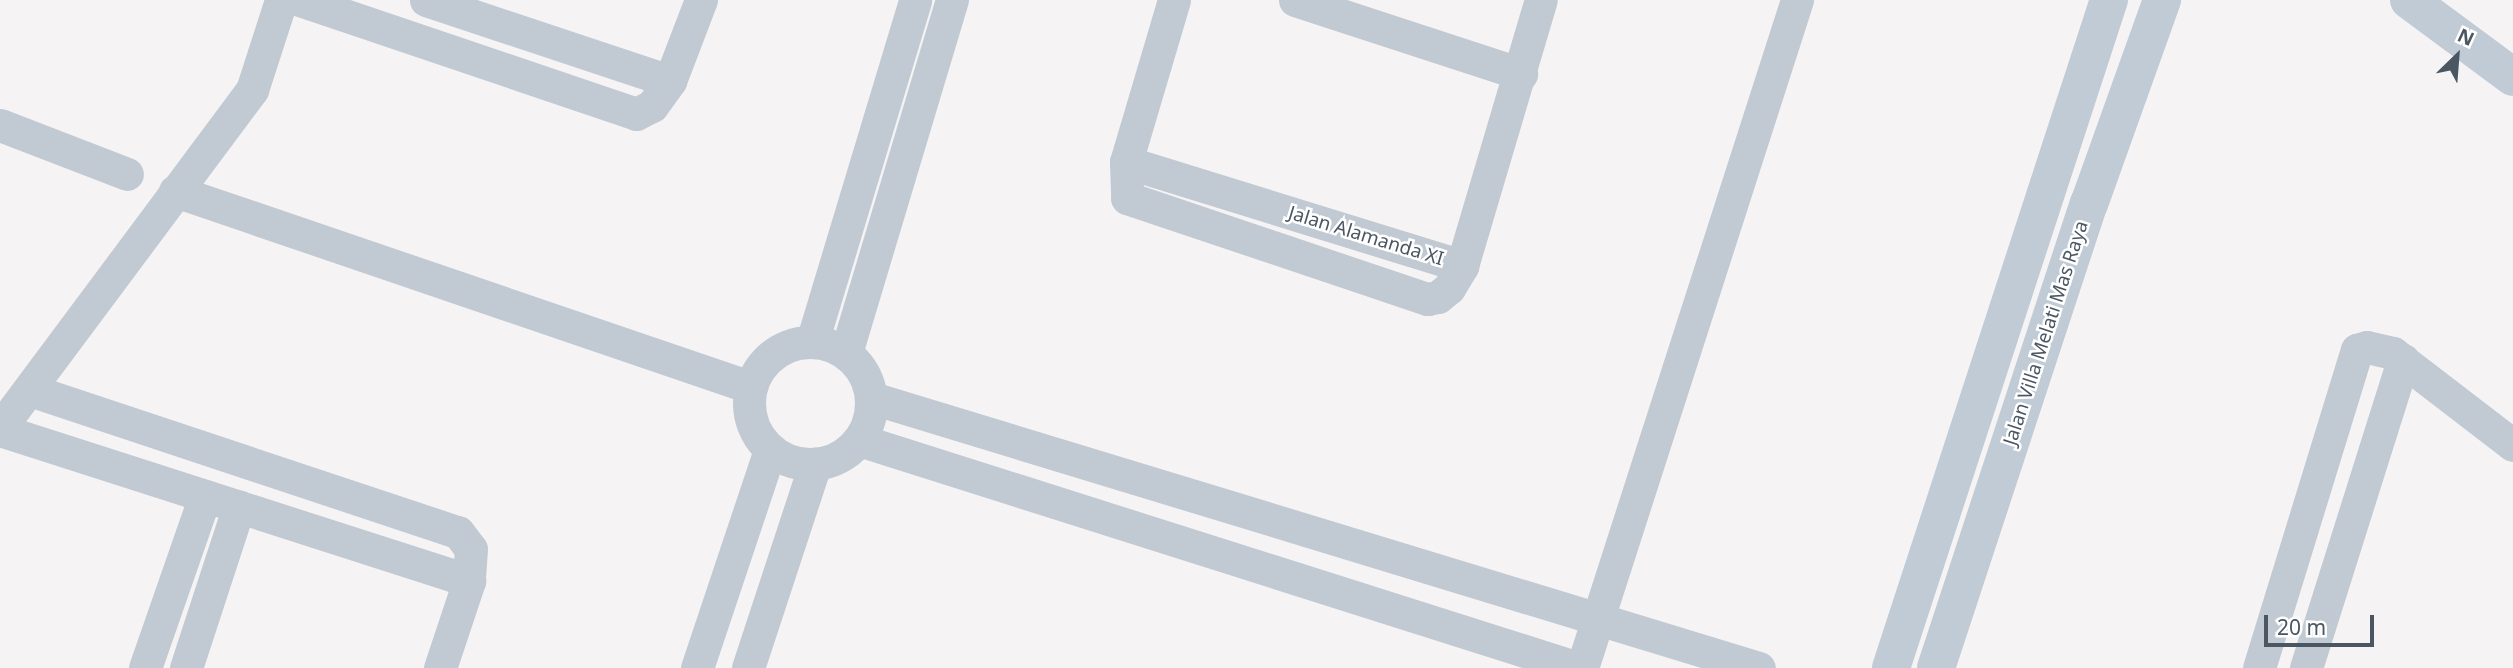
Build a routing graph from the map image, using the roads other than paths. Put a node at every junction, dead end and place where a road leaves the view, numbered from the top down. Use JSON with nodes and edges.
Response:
{"nodes":[{"id":1,"x":281,"y":0,"type":"edge"},
{"id":2,"x":300,"y":0,"type":"edge"},
{"id":3,"x":426,"y":0,"type":"edge"},
{"id":4,"x":701,"y":0,"type":"edge"},
{"id":5,"x":915,"y":0,"type":"edge"},
{"id":6,"x":952,"y":0,"type":"edge"},
{"id":7,"x":1174,"y":0,"type":"edge"},
{"id":8,"x":1295,"y":0,"type":"edge"},
{"id":9,"x":1541,"y":0,"type":"edge"},
{"id":10,"x":1797,"y":0,"type":"edge"},
{"id":11,"x":2109,"y":0,"type":"edge"},
{"id":12,"x":2162,"y":0,"type":"edge"},
{"id":13,"x":2409,"y":0,"type":"edge"},
{"id":14,"x":1521,"y":74,"type":"junction"},
{"id":15,"x":2513,"y":77,"type":"edge"},
{"id":16,"x":670,"y":81,"type":"junction"},
{"id":17,"x":0,"y":125,"type":"edge"},
{"id":18,"x":127,"y":174,"type":"dead end"},
{"id":19,"x":175,"y":191,"type":"junction"},
{"id":20,"x":2045,"y":191,"type":"junction"},
{"id":21,"x":2089,"y":204,"type":"junction"},
{"id":22,"x":811,"y":342,"type":"junction"},
{"id":23,"x":846,"y":353,"type":"junction"},
{"id":24,"x":2403,"y":360,"type":"junction"},
{"id":25,"x":750,"y":387,"type":"junction"},
{"id":26,"x":30,"y":390,"type":"junction"},
{"id":27,"x":872,"y":398,"type":"junction"},
{"id":28,"x":0,"y":429,"type":"edge"},
{"id":29,"x":859,"y":440,"type":"junction"},
{"id":30,"x":2513,"y":445,"type":"edge"},
{"id":31,"x":770,"y":450,"type":"junction"},
{"id":32,"x":815,"y":464,"type":"junction"},
{"id":33,"x":205,"y":496,"type":"junction"},
{"id":34,"x":239,"y":506,"type":"junction"},
{"id":35,"x":469,"y":581,"type":"junction"},
{"id":36,"x":1598,"y":619,"type":"junction"},
{"id":37,"x":145,"y":668,"type":"edge"},
{"id":38,"x":186,"y":668,"type":"edge"},
{"id":39,"x":440,"y":668,"type":"edge"},
{"id":40,"x":698,"y":668,"type":"edge"},
{"id":41,"x":748,"y":668,"type":"edge"},
{"id":42,"x":1580,"y":668,"type":"edge"},
{"id":43,"x":1759,"y":668,"type":"edge"},
{"id":44,"x":1891,"y":668,"type":"edge"},
{"id":45,"x":1936,"y":668,"type":"edge"},
{"id":46,"x":2259,"y":668,"type":"edge"},
{"id":47,"x":2306,"y":668,"type":"edge"}],
"edges":[{"from":1,"to":19,"type":"street"},
{"from":2,"to":16,"type":"street"},
{"from":3,"to":16,"type":"street"},
{"from":4,"to":16,"type":"street"},
{"from":5,"to":22,"type":"street"},
{"from":6,"to":23,"type":"street"},
{"from":7,"to":14,"type":"street","name":"Jalan Alamanda XI"},
{"from":8,"to":14,"type":"street"},
{"from":9,"to":14,"type":"street","name":"Jalan Alamanda XI"},
{"from":10,"to":36,"type":"street"},
{"from":11,"to":20,"type":"street"},
{"from":12,"to":21,"type":"street","name":"Jalan Villa Melati Mas Raya"},
{"from":13,"to":15,"type":"street"},
{"from":17,"to":18,"type":"street"},
{"from":19,"to":25,"type":"street"},
{"from":19,"to":26,"type":"street"},
{"from":20,"to":21,"type":"street"},
{"from":20,"to":44,"type":"street"},
{"from":21,"to":45,"type":"street","name":"Jalan Villa Melati Mas Raya"},
{"from":22,"to":23,"type":"street"},
{"from":22,"to":25,"type":"street"},
{"from":23,"to":27,"type":"street"},
{"from":24,"to":30,"type":"street"},
{"from":24,"to":46,"type":"street"},
{"from":24,"to":47,"type":"street"},
{"from":25,"to":31,"type":"street"},
{"from":26,"to":28,"type":"street"},
{"from":26,"to":35,"type":"street"},
{"from":27,"to":29,"type":"street"},
{"from":27,"to":36,"type":"street"},
{"from":28,"to":33,"type":"street"},
{"from":29,"to":32,"type":"street"},
{"from":29,"to":42,"type":"street"},
{"from":31,"to":32,"type":"street"},
{"from":31,"to":40,"type":"street"},
{"from":32,"to":41,"type":"street"},
{"from":33,"to":34,"type":"street"},
{"from":33,"to":37,"type":"street"},
{"from":34,"to":35,"type":"street"},
{"from":34,"to":38,"type":"street"},
{"from":35,"to":39,"type":"street"},
{"from":36,"to":42,"type":"street"},
{"from":36,"to":43,"type":"street"}]}
